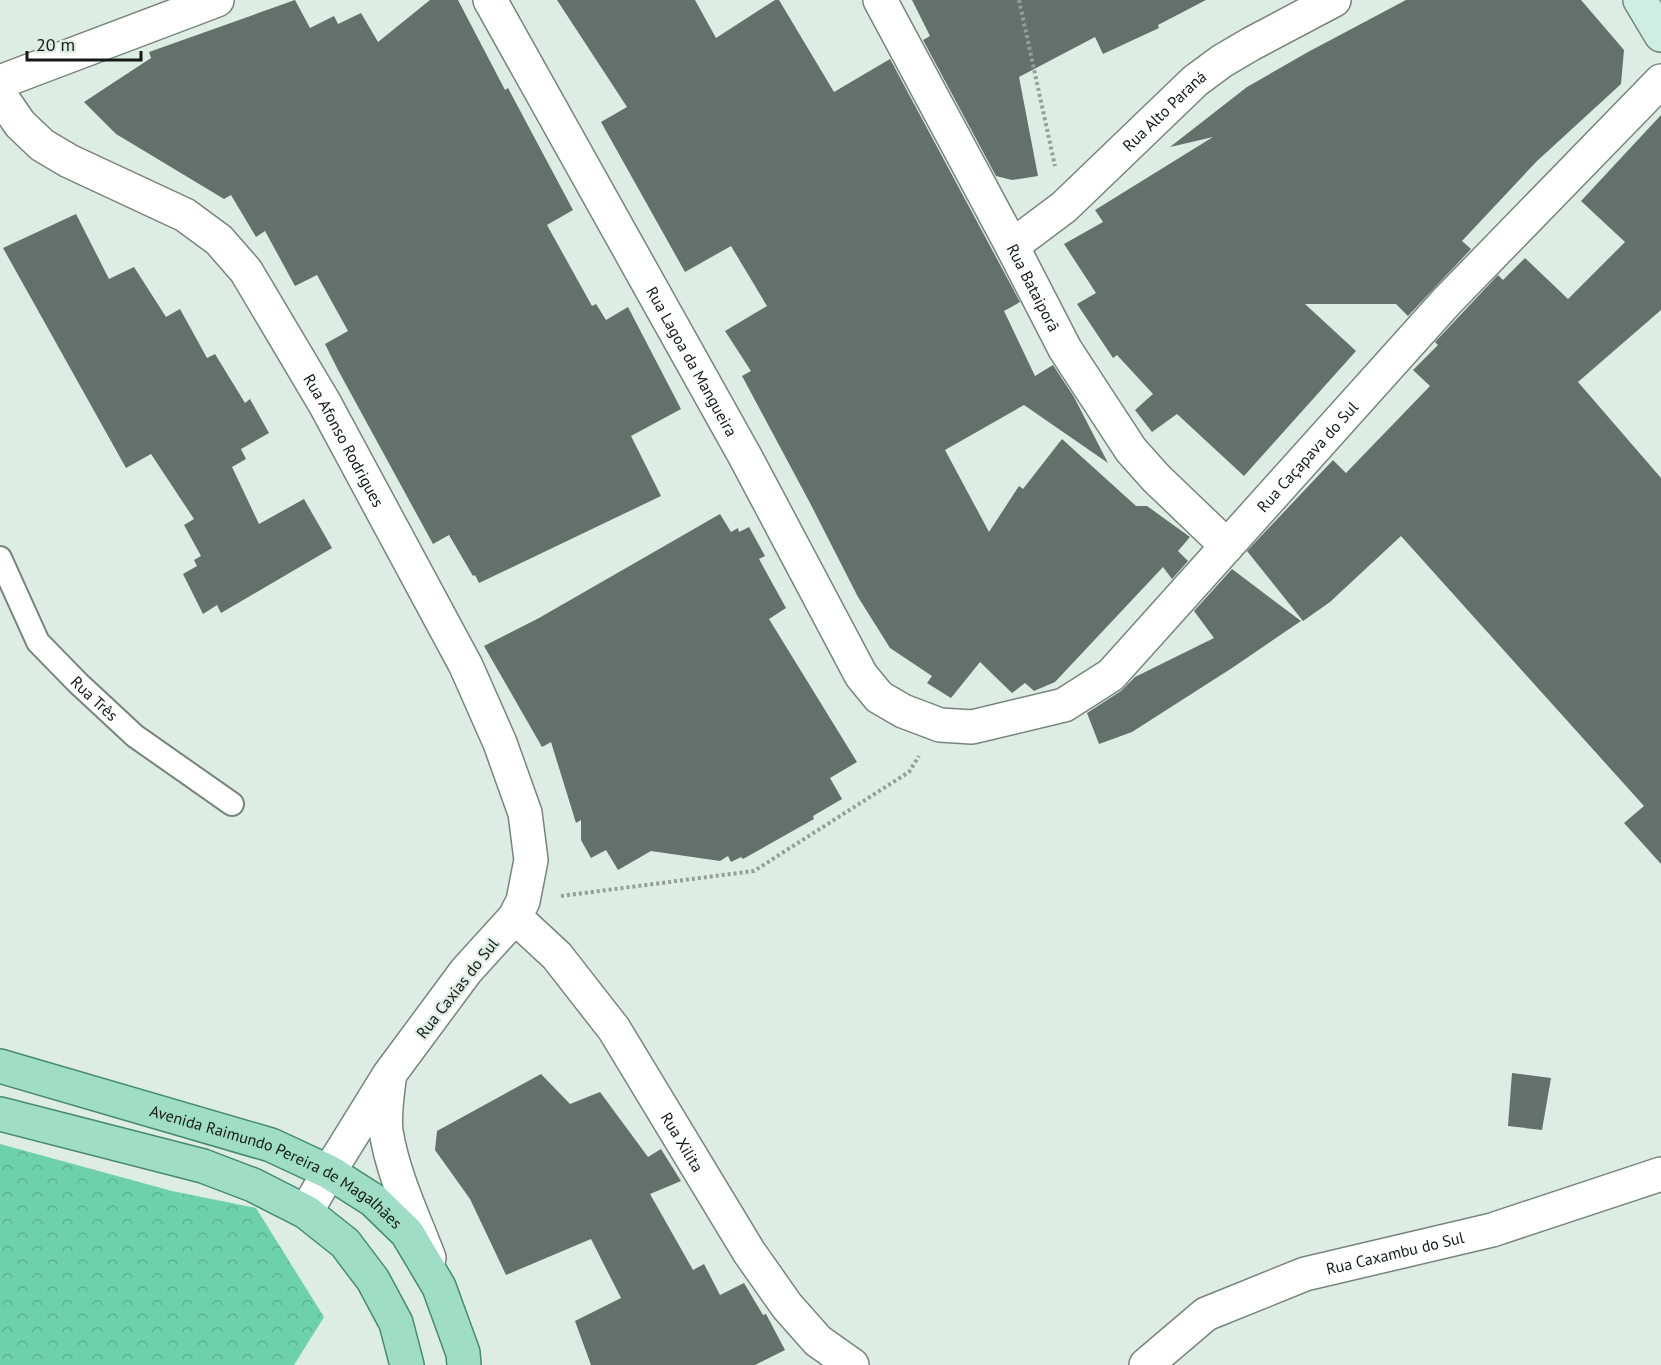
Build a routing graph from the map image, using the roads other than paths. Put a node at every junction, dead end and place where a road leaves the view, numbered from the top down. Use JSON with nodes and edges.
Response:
{"nodes":[{"id":1,"x":217,"y":0,"type":"edge"},
{"id":2,"x":490,"y":0,"type":"edge"},
{"id":3,"x":880,"y":0,"type":"edge"},
{"id":4,"x":1334,"y":0,"type":"edge"},
{"id":5,"x":1640,"y":0,"type":"edge"},
{"id":6,"x":1661,"y":35,"type":"edge"},
{"id":7,"x":1661,"y":81,"type":"edge"},
{"id":8,"x":0,"y":82,"type":"edge"},
{"id":9,"x":0,"y":94,"type":"edge"},
{"id":10,"x":1012,"y":246,"type":"junction"},
{"id":11,"x":1227,"y":546,"type":"junction"},
{"id":12,"x":0,"y":558,"type":"edge"},
{"id":13,"x":903,"y":711,"type":"joint"},
{"id":14,"x":232,"y":804,"type":"dead end"},
{"id":15,"x":519,"y":909,"type":"junction"},
{"id":16,"x":0,"y":1066,"type":"edge"},
{"id":17,"x":389,"y":1075,"type":"junction"},
{"id":18,"x":0,"y":1114,"type":"edge"},
{"id":19,"x":329,"y":1172,"type":"junction"},
{"id":20,"x":1661,"y":1174,"type":"edge"},
{"id":21,"x":306,"y":1212,"type":"junction"},
{"id":22,"x":439,"y":1287,"type":"junction"},
{"id":23,"x":406,"y":1365,"type":"edge"},
{"id":24,"x":464,"y":1365,"type":"edge"},
{"id":25,"x":852,"y":1365,"type":"edge"},
{"id":26,"x":1146,"y":1365,"type":"edge"}],
"edges":[{"from":1,"to":8,"type":"street"},
{"from":2,"to":13,"type":"street","name":"Rua Lagoa da Mangueira"},
{"from":3,"to":10,"type":"street","name":"Rua Bataiporã"},
{"from":4,"to":10,"type":"street","name":"Rua Alto Paraná"},
{"from":5,"to":6,"type":"main road"},
{"from":7,"to":11,"type":"street","name":"Rua Caçapava do Sul"},
{"from":9,"to":15,"type":"street","name":"Rua Afonso Rodrigues"},
{"from":10,"to":11,"type":"street","name":"Rua Bataiporã"},
{"from":11,"to":13,"type":"street","name":"Rua Caçapava do Sul"},
{"from":12,"to":14,"type":"lane","name":"Rua Três"},
{"from":15,"to":17,"type":"street","name":"Rua Caxias do Sul"},
{"from":15,"to":25,"type":"street","name":"Rua Xilita"},
{"from":16,"to":19,"type":"main road","name":"Avenida Raimundo Pereira de Magalhães"},
{"from":17,"to":19,"type":"street","name":"Rua Caxias do Sul"},
{"from":17,"to":22,"type":"street","name":"Rua Caxias do Sul"},
{"from":18,"to":21,"type":"main road","name":"Avenida Raimundo Pereira de Magalhães"},
{"from":19,"to":21,"type":"street","name":"Rua Caxias do Sul"},
{"from":19,"to":22,"type":"main road","name":"Avenida Raimundo Pereira de Magalhães"},
{"from":20,"to":26,"type":"street","name":"Rua Caxambu do Sul"},
{"from":21,"to":23,"type":"main road","name":"Avenida Raimundo Pereira de Magalhães"},
{"from":22,"to":24,"type":"main road","name":"Avenida Raimundo Pereira de Magalhães"}]}
